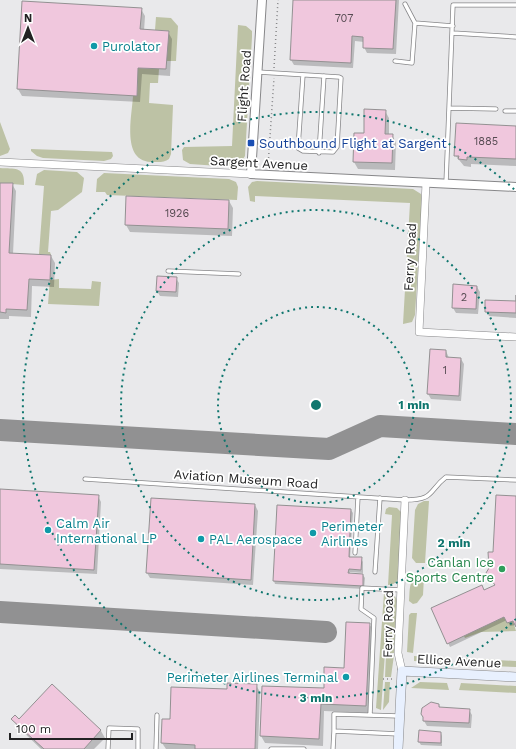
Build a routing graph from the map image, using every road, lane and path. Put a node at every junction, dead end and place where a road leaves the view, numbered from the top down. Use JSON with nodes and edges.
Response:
{"nodes":[{"id":1,"x":262,"y":0,"type":"edge"},
{"id":2,"x":278,"y":0,"type":"edge"},
{"id":3,"x":405,"y":4,"type":"dead end"},
{"id":4,"x":516,"y":5,"type":"edge"},
{"id":5,"x":415,"y":23,"type":"junction"},
{"id":6,"x":453,"y":26,"type":"junction"},
{"id":7,"x":453,"y":33,"type":"junction"},
{"id":8,"x":516,"y":37,"type":"edge"},
{"id":9,"x":395,"y":61,"type":"dead end"},
{"id":10,"x":257,"y":72,"type":"junction"},
{"id":11,"x":274,"y":73,"type":"junction"},
{"id":12,"x":303,"y":74,"type":"junction"},
{"id":13,"x":324,"y":76,"type":"junction"},
{"id":14,"x":449,"y":108,"type":"junction"},
{"id":15,"x":496,"y":109,"type":"dead end"},
{"id":16,"x":505,"y":111,"type":"dead end"},
{"id":17,"x":516,"y":112,"type":"edge"},
{"id":18,"x":319,"y":152,"type":"junction"},
{"id":19,"x":0,"y":162,"type":"edge"},
{"id":20,"x":268,"y":166,"type":"dead end"},
{"id":21,"x":251,"y":174,"type":"junction"},
{"id":22,"x":426,"y":183,"type":"junction"},
{"id":23,"x":446,"y":184,"type":"junction"},
{"id":24,"x":516,"y":187,"type":"edge"},
{"id":25,"x":168,"y":271,"type":"dead end"},
{"id":26,"x":240,"y":274,"type":"dead end"},
{"id":27,"x":516,"y":337,"type":"edge"},
{"id":28,"x":85,"y":479,"type":"dead end"},
{"id":29,"x":516,"y":480,"type":"edge"},
{"id":30,"x":358,"y":497,"type":"junction"},
{"id":31,"x":380,"y":498,"type":"junction"},
{"id":32,"x":405,"y":500,"type":"junction"},
{"id":33,"x":355,"y":553,"type":"dead end"},
{"id":34,"x":375,"y":572,"type":"dead end"},
{"id":35,"x":401,"y":590,"type":"junction"},
{"id":36,"x":401,"y":675,"type":"junction"},
{"id":37,"x":516,"y":676,"type":"edge"},
{"id":38,"x":383,"y":679,"type":"dead end"},
{"id":39,"x":157,"y":715,"type":"dead end"},
{"id":40,"x":370,"y":715,"type":"junction"},
{"id":41,"x":400,"y":716,"type":"junction"},
{"id":42,"x":334,"y":731,"type":"junction"},
{"id":43,"x":399,"y":734,"type":"junction"},
{"id":44,"x":108,"y":749,"type":"edge"},
{"id":45,"x":138,"y":749,"type":"edge"},
{"id":46,"x":156,"y":749,"type":"edge"},
{"id":47,"x":271,"y":749,"type":"edge"},
{"id":48,"x":304,"y":749,"type":"edge"},
{"id":49,"x":333,"y":749,"type":"edge"},
{"id":50,"x":398,"y":749,"type":"edge"}],
"edges":[{"from":1,"to":10,"type":"street","name":"Flight Road"},
{"from":2,"to":11,"type":"path"},
{"from":3,"to":5,"type":"lane"},
{"from":4,"to":6,"type":"lane"},
{"from":5,"to":6,"type":"lane"},
{"from":5,"to":9,"type":"lane"},
{"from":6,"to":7,"type":"lane"},
{"from":7,"to":8,"type":"lane"},
{"from":7,"to":14,"type":"lane"},
{"from":10,"to":11,"type":"lane"},
{"from":10,"to":21,"type":"street","name":"Flight Road"},
{"from":11,"to":12,"type":"lane"},
{"from":11,"to":20,"type":"path"},
{"from":12,"to":13,"type":"lane"},
{"from":12,"to":18,"type":"lane"},
{"from":13,"to":18,"type":"lane"},
{"from":13,"to":18,"type":"lane"},
{"from":14,"to":15,"type":"lane"},
{"from":14,"to":23,"type":"lane"},
{"from":16,"to":17,"type":"lane"},
{"from":19,"to":21,"type":"street","name":"Sargent Avenue"},
{"from":21,"to":22,"type":"street","name":"Sargent Avenue"},
{"from":22,"to":23,"type":"street","name":"Sargent Avenue"},
{"from":22,"to":27,"type":"street","name":"Ferry Road"},
{"from":23,"to":24,"type":"street","name":"Sargent Avenue"},
{"from":25,"to":26,"type":"lane"},
{"from":28,"to":30,"type":"lane","name":"Aviation Museum Road"},
{"from":29,"to":32,"type":"lane","name":"Aviation Museum Road"},
{"from":30,"to":31,"type":"lane","name":"Aviation Museum Road"},
{"from":30,"to":33,"type":"lane"},
{"from":31,"to":32,"type":"lane","name":"Aviation Museum Road"},
{"from":31,"to":34,"type":"lane"},
{"from":32,"to":35,"type":"street","name":"Ferry Road"},
{"from":35,"to":36,"type":"street","name":"Ferry Road"},
{"from":35,"to":40,"type":"lane"},
{"from":36,"to":37,"type":"main road","name":"Ellice Avenue"},
{"from":36,"to":38,"type":"path"},
{"from":36,"to":41,"type":"main road","name":"Ferry Road"},
{"from":39,"to":46,"type":"lane"},
{"from":40,"to":41,"type":"lane"},
{"from":40,"to":42,"type":"lane"},
{"from":41,"to":43,"type":"main road","name":"Ferry Road"},
{"from":42,"to":43,"type":"lane"},
{"from":42,"to":49,"type":"lane"},
{"from":43,"to":50,"type":"main road","name":"Ferry Road"},
{"from":44,"to":45,"type":"lane"},
{"from":47,"to":48,"type":"lane"}]}
